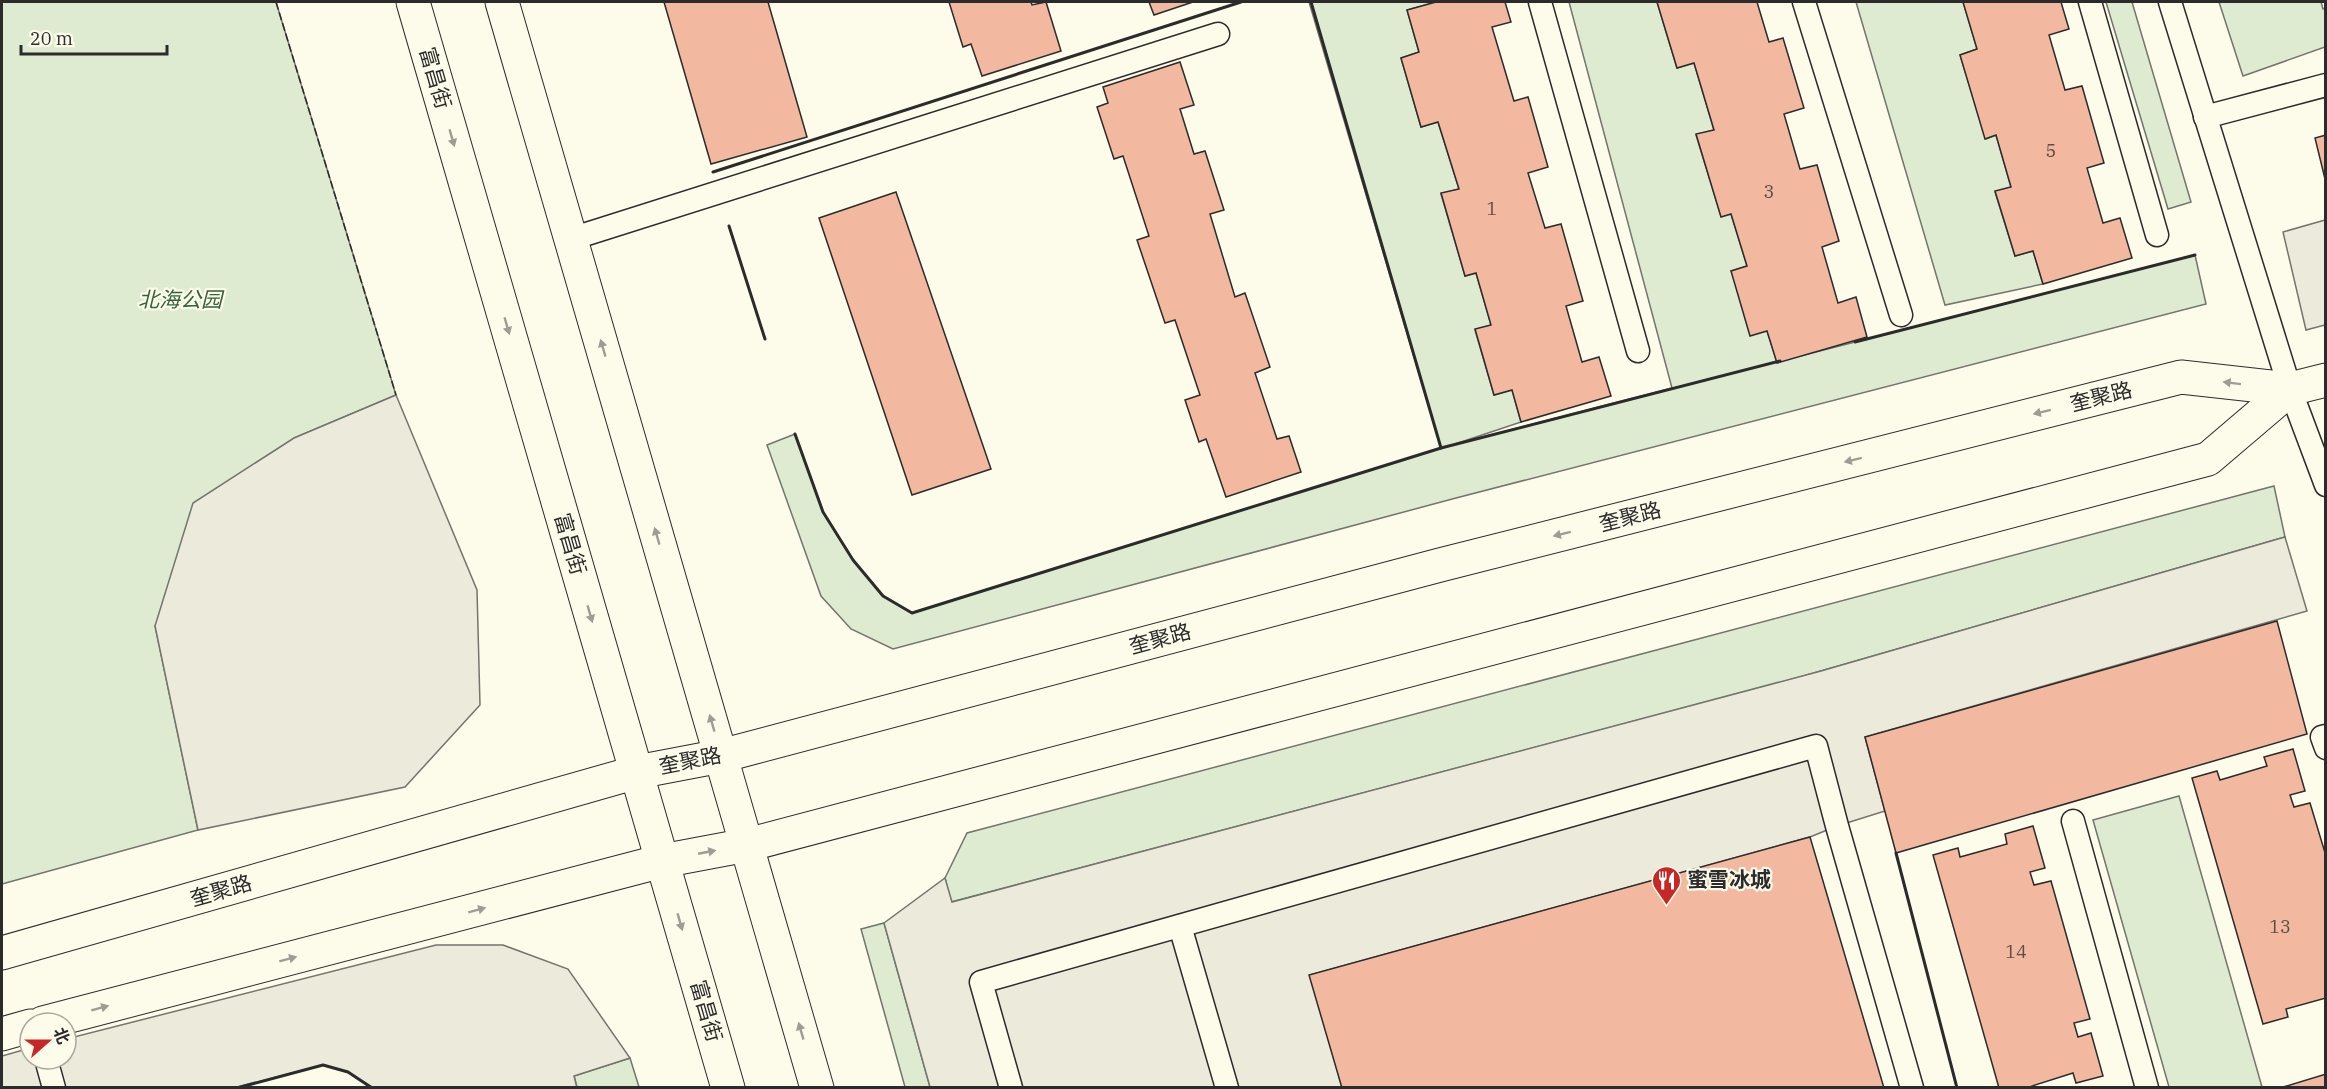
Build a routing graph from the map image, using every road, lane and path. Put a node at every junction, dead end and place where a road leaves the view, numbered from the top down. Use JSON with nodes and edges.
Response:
{"nodes":[{"id":1,"x":413,"y":2,"type":"edge"},
{"id":2,"x":502,"y":2,"type":"edge"},
{"id":3,"x":1540,"y":2,"type":"edge"},
{"id":4,"x":1804,"y":2,"type":"edge"},
{"id":5,"x":2090,"y":2,"type":"edge"},
{"id":6,"x":2170,"y":2,"type":"edge"},
{"id":7,"x":1218,"y":34,"type":"dead end"},
{"id":8,"x":2325,"y":85,"type":"edge"},
{"id":9,"x":2205,"y":117,"type":"junction"},
{"id":10,"x":2157,"y":235,"type":"dead end"},
{"id":11,"x":571,"y":239,"type":"junction"},
{"id":12,"x":1901,"y":315,"type":"dead end"},
{"id":13,"x":1638,"y":351,"type":"dead end"},
{"id":14,"x":2325,"y":380,"type":"edge"},
{"id":15,"x":2290,"y":389,"type":"junction"},
{"id":16,"x":2325,"y":485,"type":"edge"},
{"id":17,"x":2325,"y":736,"type":"edge"},
{"id":18,"x":2325,"y":748,"type":"edge"},
{"id":19,"x":721,"y":756,"type":"junction"},
{"id":20,"x":636,"y":772,"type":"junction"},
{"id":21,"x":2073,"y":821,"type":"dead end"},
{"id":22,"x":747,"y":845,"type":"junction"},
{"id":23,"x":662,"y":861,"type":"junction"},
{"id":24,"x":1180,"y":926,"type":"junction"},
{"id":25,"x":2,"y":953,"type":"edge"},
{"id":26,"x":78,"y":1014,"type":"edge"},
{"id":27,"x":18,"y":1029,"type":"edge"},
{"id":28,"x":2,"y":1034,"type":"edge"},
{"id":29,"x":49,"y":1071,"type":"edge"},
{"id":30,"x":54,"y":1088,"type":"edge"},
{"id":31,"x":728,"y":1088,"type":"edge"},
{"id":32,"x":817,"y":1088,"type":"edge"},
{"id":33,"x":1011,"y":1088,"type":"edge"},
{"id":34,"x":1227,"y":1088,"type":"edge"},
{"id":35,"x":1912,"y":1088,"type":"edge"},
{"id":36,"x":2147,"y":1088,"type":"edge"}],
"edges":[{"from":1,"to":20,"type":"street","name":"富昌街","one_way":true},
{"from":2,"to":11,"type":"street"},
{"from":3,"to":13,"type":"lane"},
{"from":4,"to":12,"type":"lane"},
{"from":5,"to":10,"type":"lane"},
{"from":6,"to":9,"type":"lane"},
{"from":7,"to":11,"type":"lane"},
{"from":8,"to":9,"type":"lane"},
{"from":9,"to":15,"type":"lane"},
{"from":19,"to":11,"type":"street","one_way":true},
{"from":14,"to":15,"type":"street","name":"奎聚路"},
{"from":15,"to":16,"type":"lane"},
{"from":15,"to":19,"type":"street","name":"奎聚路","one_way":true},
{"from":15,"to":22,"type":"street"},
{"from":17,"to":18,"type":"lane"},
{"from":19,"to":20,"type":"street","name":"奎聚路"},
{"from":19,"to":22,"type":"street"},
{"from":20,"to":23,"type":"street","name":"富昌街"},
{"from":20,"to":25,"type":"street","name":"奎聚路"},
{"from":21,"to":36,"type":"lane"},
{"from":23,"to":22,"type":"street","one_way":true},
{"from":32,"to":22,"type":"street","one_way":true},
{"from":26,"to":23,"type":"street","one_way":true},
{"from":23,"to":31,"type":"street","name":"富昌街","one_way":true},
{"from":24,"to":33,"type":"lane"},
{"from":24,"to":34,"type":"lane"},
{"from":24,"to":35,"type":"lane"},
{"from":27,"to":28,"type":"street"},
{"from":29,"to":30,"type":"lane"}]}
